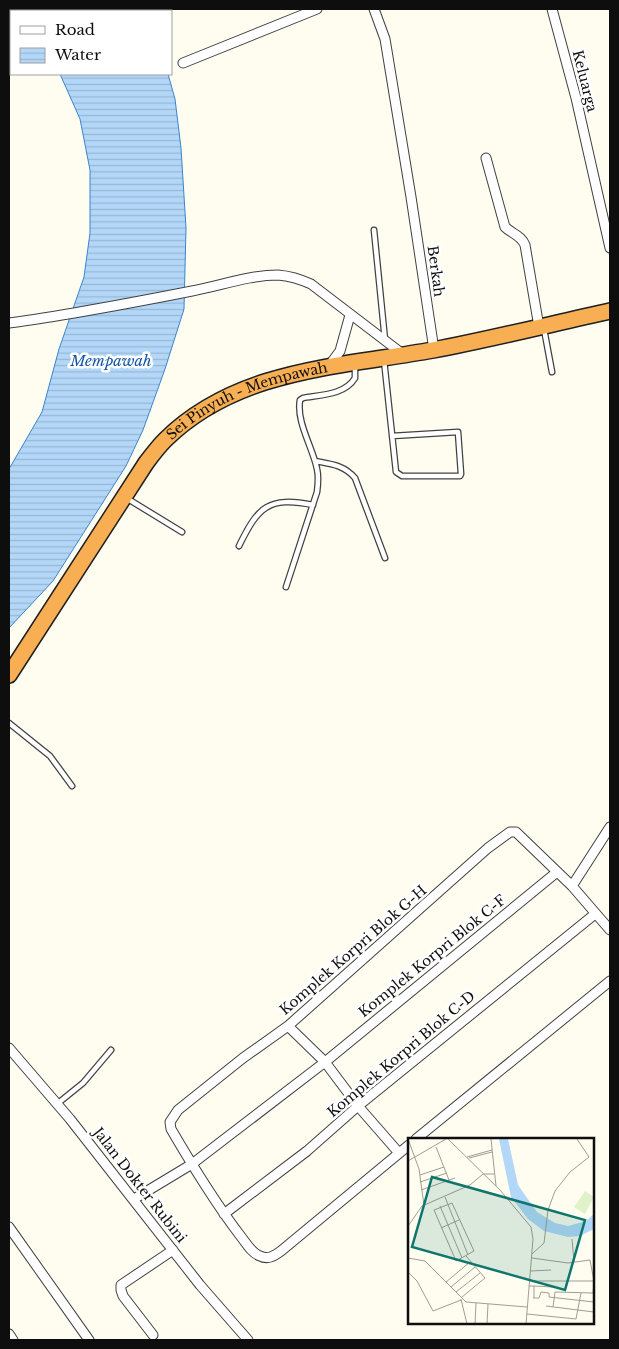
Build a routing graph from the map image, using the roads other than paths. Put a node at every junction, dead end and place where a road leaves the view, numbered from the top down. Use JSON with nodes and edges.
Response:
{"nodes":[{"id":1,"x":317,"y":9,"type":"edge"},
{"id":2,"x":374,"y":9,"type":"edge"},
{"id":3,"x":552,"y":9,"type":"edge"},
{"id":4,"x":183,"y":63,"type":"dead end"},
{"id":5,"x":486,"y":158,"type":"dead end"},
{"id":6,"x":374,"y":230,"type":"dead end"},
{"id":7,"x":610,"y":248,"type":"edge"},
{"id":8,"x":610,"y":311,"type":"edge"},
{"id":9,"x":350,"y":315,"type":"junction"},
{"id":10,"x":9,"y":323,"type":"edge"},
{"id":11,"x":541,"y":326,"type":"junction"},
{"id":12,"x":386,"y":341,"type":"junction"},
{"id":13,"x":434,"y":350,"type":"junction"},
{"id":14,"x":404,"y":355,"type":"junction"},
{"id":15,"x":384,"y":358,"type":"junction"},
{"id":16,"x":354,"y":362,"type":"junction"},
{"id":17,"x":328,"y":367,"type":"junction"},
{"id":18,"x":552,"y":372,"type":"dead end"},
{"id":19,"x":392,"y":436,"type":"junction"},
{"id":20,"x":315,"y":461,"type":"junction"},
{"id":21,"x":124,"y":497,"type":"junction"},
{"id":22,"x":313,"y":505,"type":"junction"},
{"id":23,"x":182,"y":532,"type":"dead end"},
{"id":24,"x":239,"y":546,"type":"dead end"},
{"id":25,"x":385,"y":558,"type":"dead end"},
{"id":26,"x":286,"y":587,"type":"dead end"},
{"id":27,"x":9,"y":675,"type":"edge"},
{"id":28,"x":9,"y":723,"type":"edge"},
{"id":29,"x":72,"y":786,"type":"dead end"},
{"id":30,"x":609,"y":832,"type":"edge"},
{"id":31,"x":557,"y":872,"type":"junction"},
{"id":32,"x":572,"y":886,"type":"junction"},
{"id":33,"x":595,"y":914,"type":"junction"},
{"id":34,"x":610,"y":930,"type":"edge"},
{"id":35,"x":610,"y":981,"type":"edge"},
{"id":36,"x":288,"y":1026,"type":"junction"},
{"id":37,"x":9,"y":1048,"type":"edge"},
{"id":38,"x":110,"y":1050,"type":"dead end"},
{"id":39,"x":324,"y":1062,"type":"junction"},
{"id":40,"x":57,"y":1104,"type":"junction"},
{"id":41,"x":358,"y":1106,"type":"junction"},
{"id":42,"x":417,"y":1138,"type":"edge"},
{"id":43,"x":408,"y":1146,"type":"edge"},
{"id":44,"x":400,"y":1153,"type":"junction"},
{"id":45,"x":192,"y":1164,"type":"junction"},
{"id":46,"x":134,"y":1199,"type":"junction"},
{"id":47,"x":224,"y":1214,"type":"junction"},
{"id":48,"x":9,"y":1227,"type":"edge"},
{"id":49,"x":173,"y":1250,"type":"junction"},
{"id":50,"x":9,"y":1334,"type":"edge"},
{"id":51,"x":153,"y":1335,"type":"dead end"},
{"id":52,"x":13,"y":1340,"type":"edge"},
{"id":53,"x":89,"y":1340,"type":"edge"},
{"id":54,"x":248,"y":1340,"type":"edge"}],
"edges":[{"from":1,"to":4,"type":"street"},
{"from":2,"to":13,"type":"street","name":"Berkah"},
{"from":3,"to":7,"type":"street","name":"Keluarga"},
{"from":5,"to":11,"type":"street"},
{"from":6,"to":12,"type":"lane"},
{"from":8,"to":11,"type":"highway","name":"Sei Pinyuh - Mempawah"},
{"from":9,"to":10,"type":"street"},
{"from":9,"to":12,"type":"street"},
{"from":9,"to":17,"type":"street"},
{"from":11,"to":13,"type":"highway","name":"Sei Pinyuh - Mempawah"},
{"from":11,"to":18,"type":"lane"},
{"from":12,"to":14,"type":"street"},
{"from":13,"to":14,"type":"highway","name":"Sei Pinyuh - Mempawah"},
{"from":14,"to":15,"type":"highway","name":"Sei Pinyuh - Mempawah"},
{"from":15,"to":16,"type":"highway","name":"Sei Pinyuh - Mempawah"},
{"from":15,"to":19,"type":"lane"},
{"from":16,"to":17,"type":"highway","name":"Sei Pinyuh - Mempawah"},
{"from":16,"to":20,"type":"lane"},
{"from":17,"to":21,"type":"highway","name":"Sei Pinyuh - Mempawah"},
{"from":19,"to":19,"type":"lane"},
{"from":20,"to":22,"type":"lane"},
{"from":20,"to":25,"type":"lane"},
{"from":21,"to":23,"type":"lane"},
{"from":21,"to":27,"type":"highway","name":"Sei Pinyuh - Mempawah"},
{"from":22,"to":24,"type":"lane"},
{"from":22,"to":26,"type":"lane"},
{"from":28,"to":29,"type":"lane"},
{"from":30,"to":32,"type":"street"},
{"from":31,"to":32,"type":"street"},
{"from":31,"to":36,"type":"street","name":"Komplek Korpri Blok G-H"},
{"from":31,"to":39,"type":"street","name":"Komplek Korpri Blok C-F"},
{"from":32,"to":33,"type":"street"},
{"from":33,"to":34,"type":"street"},
{"from":33,"to":41,"type":"street","name":"Komplek Korpri Blok C-D"},
{"from":35,"to":42,"type":"street"},
{"from":36,"to":39,"type":"street"},
{"from":36,"to":45,"type":"street","name":"Komplek Korpri Blok G-H"},
{"from":37,"to":40,"type":"street","name":"Jalan Dokter Rubini"},
{"from":38,"to":40,"type":"lane"},
{"from":39,"to":41,"type":"street"},
{"from":39,"to":45,"type":"street","name":"Komplek Korpri Blok C-F"},
{"from":40,"to":46,"type":"street","name":"Jalan Dokter Rubini"},
{"from":41,"to":44,"type":"street"},
{"from":41,"to":47,"type":"street","name":"Komplek Korpri Blok C-D"},
{"from":43,"to":44,"type":"street"},
{"from":44,"to":47,"type":"street"},
{"from":45,"to":46,"type":"street","name":"Komplek Korpri Blok C-F"},
{"from":45,"to":47,"type":"street"},
{"from":46,"to":49,"type":"street","name":"Jalan Dokter Rubini"},
{"from":48,"to":53,"type":"street"},
{"from":49,"to":51,"type":"street"},
{"from":49,"to":54,"type":"street","name":"Jalan Dokter Rubini"},
{"from":50,"to":52,"type":"street"}]}
